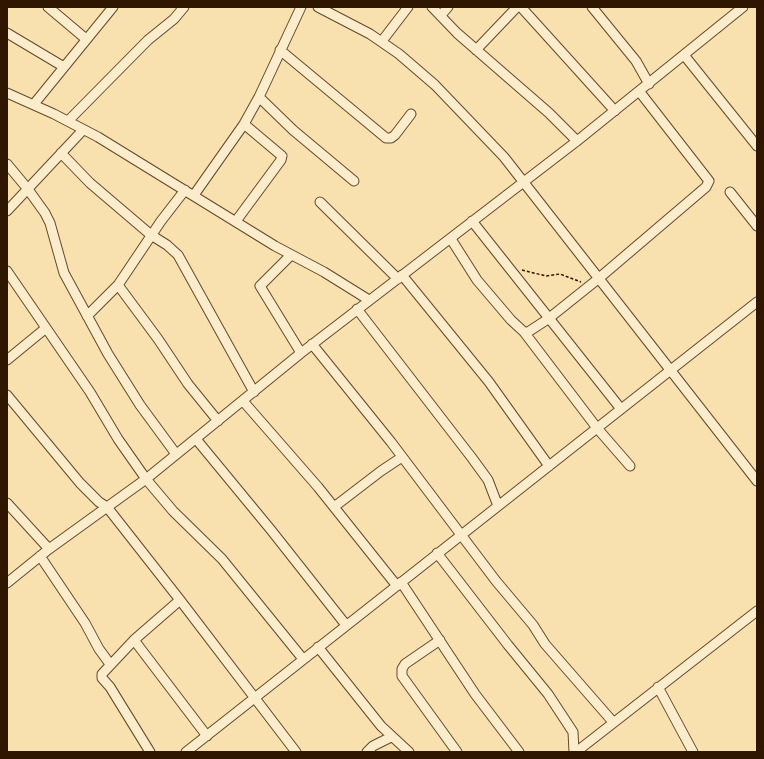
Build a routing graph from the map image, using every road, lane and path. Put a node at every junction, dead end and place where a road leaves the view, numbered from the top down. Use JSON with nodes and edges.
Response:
{"nodes":[{"id":1,"x":48,"y":7,"type":"edge"},
{"id":2,"x":113,"y":7,"type":"edge"},
{"id":3,"x":184,"y":7,"type":"edge"},
{"id":4,"x":301,"y":7,"type":"edge"},
{"id":5,"x":318,"y":7,"type":"edge"},
{"id":6,"x":408,"y":7,"type":"edge"},
{"id":7,"x":432,"y":7,"type":"edge"},
{"id":8,"x":448,"y":7,"type":"edge"},
{"id":9,"x":517,"y":7,"type":"edge"},
{"id":10,"x":521,"y":7,"type":"edge"},
{"id":11,"x":592,"y":7,"type":"edge"},
{"id":12,"x":742,"y":7,"type":"edge"},
{"id":13,"x":441,"y":15,"type":"junction"},
{"id":14,"x":7,"y":33,"type":"edge"},
{"id":15,"x":86,"y":39,"type":"junction"},
{"id":16,"x":382,"y":41,"type":"junction"},
{"id":17,"x":280,"y":50,"type":"junction"},
{"id":18,"x":476,"y":50,"type":"junction"},
{"id":19,"x":684,"y":56,"type":"junction"},
{"id":20,"x":64,"y":67,"type":"junction"},
{"id":21,"x":649,"y":84,"type":"junction"},
{"id":22,"x":639,"y":92,"type":"junction"},
{"id":23,"x":7,"y":93,"type":"edge"},
{"id":24,"x":259,"y":97,"type":"junction"},
{"id":25,"x":34,"y":104,"type":"junction"},
{"id":26,"x":614,"y":111,"type":"junction"},
{"id":27,"x":411,"y":114,"type":"dead end"},
{"id":28,"x":68,"y":121,"type":"junction"},
{"id":29,"x":244,"y":124,"type":"junction"},
{"id":30,"x":83,"y":130,"type":"junction"},
{"id":31,"x":577,"y":141,"type":"junction"},
{"id":32,"x":757,"y":146,"type":"edge"},
{"id":33,"x":61,"y":153,"type":"junction"},
{"id":34,"x":7,"y":164,"type":"edge"},
{"id":35,"x":354,"y":181,"type":"dead end"},
{"id":36,"x":524,"y":181,"type":"junction"},
{"id":37,"x":27,"y":188,"type":"junction"},
{"id":38,"x":185,"y":190,"type":"junction"},
{"id":39,"x":730,"y":192,"type":"dead end"},
{"id":40,"x":194,"y":195,"type":"junction"},
{"id":41,"x":320,"y":202,"type":"dead end"},
{"id":42,"x":7,"y":211,"type":"edge"},
{"id":43,"x":472,"y":220,"type":"junction"},
{"id":44,"x":236,"y":221,"type":"junction"},
{"id":45,"x":757,"y":226,"type":"edge"},
{"id":46,"x":151,"y":235,"type":"junction"},
{"id":47,"x":451,"y":239,"type":"junction"},
{"id":48,"x":291,"y":255,"type":"junction"},
{"id":49,"x":521,"y":269,"type":"dead end"},
{"id":50,"x":7,"y":271,"type":"edge"},
{"id":51,"x":400,"y":277,"type":"junction"},
{"id":52,"x":598,"y":279,"type":"junction"},
{"id":53,"x":118,"y":285,"type":"junction"},
{"id":54,"x":590,"y":286,"type":"junction"},
{"id":55,"x":369,"y":300,"type":"junction"},
{"id":56,"x":757,"y":302,"type":"edge"},
{"id":57,"x":357,"y":309,"type":"junction"},
{"id":58,"x":87,"y":316,"type":"junction"},
{"id":59,"x":548,"y":319,"type":"junction"},
{"id":60,"x":46,"y":328,"type":"junction"},
{"id":61,"x":524,"y":332,"type":"junction"},
{"id":62,"x":312,"y":344,"type":"junction"},
{"id":63,"x":301,"y":353,"type":"junction"},
{"id":64,"x":7,"y":360,"type":"edge"},
{"id":65,"x":670,"y":371,"type":"junction"},
{"id":66,"x":254,"y":392,"type":"junction"},
{"id":67,"x":7,"y":395,"type":"edge"},
{"id":68,"x":244,"y":401,"type":"junction"},
{"id":69,"x":621,"y":409,"type":"junction"},
{"id":70,"x":218,"y":421,"type":"junction"},
{"id":71,"x":598,"y":428,"type":"junction"},
{"id":72,"x":196,"y":439,"type":"junction"},
{"id":73,"x":176,"y":454,"type":"junction"},
{"id":74,"x":402,"y":457,"type":"junction"},
{"id":75,"x":549,"y":466,"type":"junction"},
{"id":76,"x":630,"y":466,"type":"dead end"},
{"id":77,"x":146,"y":479,"type":"junction"},
{"id":78,"x":757,"y":481,"type":"edge"},
{"id":79,"x":7,"y":502,"type":"edge"},
{"id":80,"x":498,"y":506,"type":"junction"},
{"id":81,"x":106,"y":507,"type":"junction"},
{"id":82,"x":334,"y":507,"type":"junction"},
{"id":83,"x":461,"y":535,"type":"junction"},
{"id":84,"x":49,"y":549,"type":"junction"},
{"id":85,"x":437,"y":553,"type":"junction"},
{"id":86,"x":40,"y":556,"type":"junction"},
{"id":87,"x":7,"y":583,"type":"edge"},
{"id":88,"x":399,"y":584,"type":"junction"},
{"id":89,"x":180,"y":600,"type":"junction"},
{"id":90,"x":757,"y":611,"type":"edge"},
{"id":91,"x":346,"y":625,"type":"junction"},
{"id":92,"x":134,"y":640,"type":"junction"},
{"id":93,"x":440,"y":640,"type":"junction"},
{"id":94,"x":318,"y":647,"type":"junction"},
{"id":95,"x":303,"y":659,"type":"junction"},
{"id":96,"x":110,"y":664,"type":"junction"},
{"id":97,"x":658,"y":687,"type":"junction"},
{"id":98,"x":254,"y":698,"type":"junction"},
{"id":99,"x":613,"y":722,"type":"junction"},
{"id":100,"x":207,"y":736,"type":"junction"},
{"id":101,"x":391,"y":737,"type":"junction"},
{"id":102,"x":150,"y":752,"type":"edge"},
{"id":103,"x":186,"y":752,"type":"edge"},
{"id":104,"x":296,"y":752,"type":"edge"},
{"id":105,"x":367,"y":752,"type":"edge"},
{"id":106,"x":409,"y":752,"type":"edge"},
{"id":107,"x":457,"y":752,"type":"edge"},
{"id":108,"x":519,"y":752,"type":"edge"},
{"id":109,"x":575,"y":752,"type":"edge"},
{"id":110,"x":693,"y":752,"type":"edge"}],
"edges":[{"from":1,"to":15,"type":"street"},
{"from":2,"to":15,"type":"street"},
{"from":3,"to":28,"type":"street"},
{"from":4,"to":17,"type":"street"},
{"from":5,"to":16,"type":"street"},
{"from":6,"to":16,"type":"street"},
{"from":7,"to":13,"type":"street"},
{"from":8,"to":13,"type":"street"},
{"from":9,"to":18,"type":"street"},
{"from":10,"to":26,"type":"street"},
{"from":11,"to":21,"type":"street"},
{"from":12,"to":19,"type":"street"},
{"from":13,"to":18,"type":"street"},
{"from":14,"to":20,"type":"street"},
{"from":15,"to":20,"type":"street"},
{"from":16,"to":36,"type":"street"},
{"from":17,"to":24,"type":"street"},
{"from":17,"to":27,"type":"street"},
{"from":18,"to":31,"type":"street"},
{"from":19,"to":21,"type":"street"},
{"from":19,"to":32,"type":"street"},
{"from":20,"to":25,"type":"street"},
{"from":21,"to":22,"type":"street"},
{"from":22,"to":26,"type":"street"},
{"from":22,"to":52,"type":"street"},
{"from":23,"to":25,"type":"street"},
{"from":24,"to":29,"type":"street"},
{"from":24,"to":35,"type":"street"},
{"from":25,"to":28,"type":"street"},
{"from":26,"to":31,"type":"street"},
{"from":28,"to":30,"type":"street"},
{"from":29,"to":40,"type":"street"},
{"from":29,"to":44,"type":"street"},
{"from":30,"to":33,"type":"street"},
{"from":30,"to":38,"type":"street"},
{"from":31,"to":36,"type":"street"},
{"from":33,"to":37,"type":"street"},
{"from":33,"to":46,"type":"street"},
{"from":34,"to":37,"type":"street"},
{"from":36,"to":43,"type":"street"},
{"from":36,"to":52,"type":"street"},
{"from":37,"to":42,"type":"street"},
{"from":37,"to":58,"type":"street"},
{"from":38,"to":40,"type":"street"},
{"from":38,"to":46,"type":"street"},
{"from":39,"to":45,"type":"street"},
{"from":40,"to":44,"type":"street"},
{"from":41,"to":51,"type":"street"},
{"from":43,"to":47,"type":"street"},
{"from":43,"to":59,"type":"street"},
{"from":44,"to":48,"type":"street"},
{"from":46,"to":53,"type":"street"},
{"from":46,"to":66,"type":"street"},
{"from":47,"to":51,"type":"street"},
{"from":47,"to":61,"type":"street"},
{"from":48,"to":55,"type":"street"},
{"from":48,"to":63,"type":"street"},
{"from":49,"to":54,"type":"path"},
{"from":50,"to":60,"type":"street"},
{"from":51,"to":55,"type":"street"},
{"from":51,"to":75,"type":"street"},
{"from":52,"to":54,"type":"street"},
{"from":52,"to":65,"type":"street"},
{"from":53,"to":58,"type":"street"},
{"from":53,"to":70,"type":"street"},
{"from":54,"to":59,"type":"street"},
{"from":55,"to":57,"type":"street"},
{"from":56,"to":65,"type":"street"},
{"from":57,"to":62,"type":"street"},
{"from":57,"to":80,"type":"street"},
{"from":58,"to":73,"type":"street"},
{"from":59,"to":61,"type":"street"},
{"from":59,"to":69,"type":"street"},
{"from":60,"to":64,"type":"street"},
{"from":60,"to":77,"type":"street"},
{"from":61,"to":71,"type":"street"},
{"from":62,"to":63,"type":"street"},
{"from":62,"to":74,"type":"street"},
{"from":63,"to":66,"type":"street"},
{"from":65,"to":69,"type":"street"},
{"from":65,"to":78,"type":"street"},
{"from":66,"to":68,"type":"street"},
{"from":67,"to":81,"type":"street"},
{"from":68,"to":70,"type":"street"},
{"from":68,"to":82,"type":"street"},
{"from":69,"to":71,"type":"street"},
{"from":70,"to":72,"type":"street"},
{"from":71,"to":75,"type":"street"},
{"from":71,"to":76,"type":"street"},
{"from":72,"to":73,"type":"street"},
{"from":72,"to":91,"type":"street"},
{"from":73,"to":77,"type":"street"},
{"from":74,"to":82,"type":"street"},
{"from":74,"to":83,"type":"street"},
{"from":75,"to":80,"type":"street"},
{"from":77,"to":81,"type":"street"},
{"from":77,"to":95,"type":"street"},
{"from":79,"to":84,"type":"street"},
{"from":80,"to":83,"type":"street"},
{"from":81,"to":84,"type":"street"},
{"from":81,"to":89,"type":"street"},
{"from":82,"to":88,"type":"street"},
{"from":83,"to":85,"type":"street"},
{"from":83,"to":99,"type":"street"},
{"from":84,"to":86,"type":"street"},
{"from":85,"to":88,"type":"street"},
{"from":85,"to":109,"type":"street"},
{"from":86,"to":87,"type":"street"},
{"from":86,"to":96,"type":"street"},
{"from":88,"to":91,"type":"street"},
{"from":88,"to":93,"type":"street"},
{"from":89,"to":92,"type":"street"},
{"from":89,"to":98,"type":"street"},
{"from":90,"to":97,"type":"street"},
{"from":91,"to":94,"type":"street"},
{"from":92,"to":96,"type":"street"},
{"from":92,"to":100,"type":"street"},
{"from":93,"to":107,"type":"street"},
{"from":93,"to":108,"type":"street"},
{"from":94,"to":95,"type":"street"},
{"from":94,"to":101,"type":"street"},
{"from":95,"to":98,"type":"street"},
{"from":96,"to":102,"type":"street"},
{"from":97,"to":99,"type":"street"},
{"from":97,"to":110,"type":"street"},
{"from":98,"to":100,"type":"street"},
{"from":98,"to":104,"type":"street"},
{"from":99,"to":109,"type":"street"},
{"from":100,"to":103,"type":"street"},
{"from":101,"to":105,"type":"street"},
{"from":101,"to":106,"type":"street"}]}
